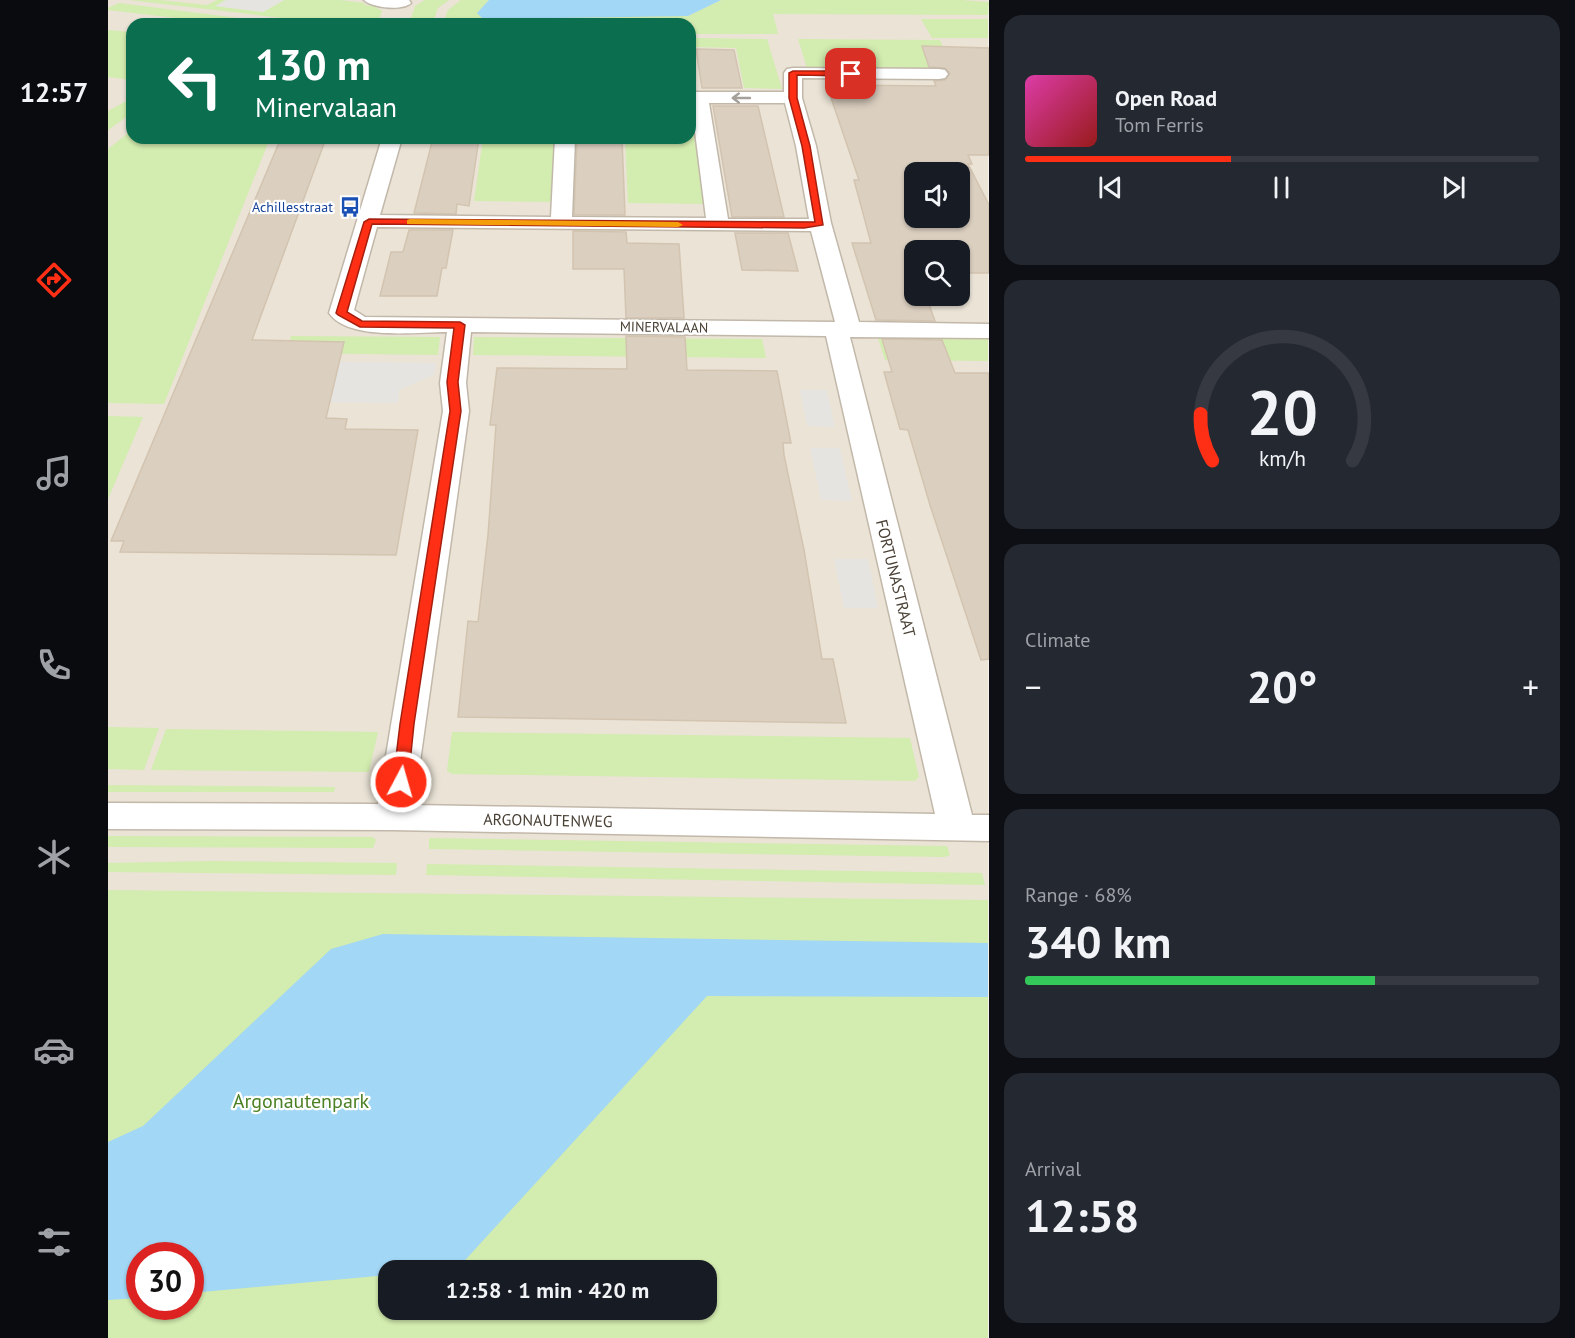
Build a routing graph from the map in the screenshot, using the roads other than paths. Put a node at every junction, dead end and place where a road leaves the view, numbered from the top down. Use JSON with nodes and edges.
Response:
{"nodes":[{"id":1,"x":372,"y":0,"type":"edge"},
{"id":2,"x":404,"y":6,"type":"edge"},
{"id":3,"x":939,"y":74,"type":"dead end"},
{"id":4,"x":696,"y":97,"type":"edge"},
{"id":5,"x":793,"y":98,"type":"junction"},
{"id":6,"x":696,"y":100,"type":"edge"},
{"id":7,"x":390,"y":144,"type":"edge"},
{"id":8,"x":565,"y":144,"type":"edge"},
{"id":9,"x":369,"y":222,"type":"junction"},
{"id":10,"x":561,"y":223,"type":"junction"},
{"id":11,"x":819,"y":224,"type":"junction"},
{"id":12,"x":718,"y":225,"type":"junction"},
{"id":13,"x":460,"y":325,"type":"junction"},
{"id":14,"x":842,"y":329,"type":"junction"},
{"id":15,"x":988,"y":331,"type":"edge"},
{"id":16,"x":108,"y":816,"type":"edge"},
{"id":17,"x":393,"y":817,"type":"junction"},
{"id":18,"x":973,"y":827,"type":"edge"}],
"edges":[{"from":1,"to":2,"type":"street"},
{"from":3,"to":5,"type":"street"},
{"from":5,"to":4,"type":"street","one_way":true},
{"from":5,"to":11,"type":"street","name":"FORTUNASTRAAT"},
{"from":6,"to":12,"type":"street"},
{"from":7,"to":9,"type":"street"},
{"from":8,"to":10,"type":"street"},
{"from":9,"to":10,"type":"street"},
{"from":9,"to":13,"type":"street","name":"MINERVALAAN"},
{"from":10,"to":12,"type":"street"},
{"from":11,"to":12,"type":"street"},
{"from":11,"to":14,"type":"street","name":"FORTUNASTRAAT"},
{"from":13,"to":14,"type":"street","name":"MINERVALAAN"},
{"from":13,"to":17,"type":"street"},
{"from":14,"to":15,"type":"street","name":"MINERVALAAN"},
{"from":14,"to":18,"type":"street","name":"FORTUNASTRAAT"},
{"from":16,"to":17,"type":"street","name":"ARGONAUTENWEG"},
{"from":17,"to":18,"type":"street","name":"ARGONAUTENWEG"}]}
